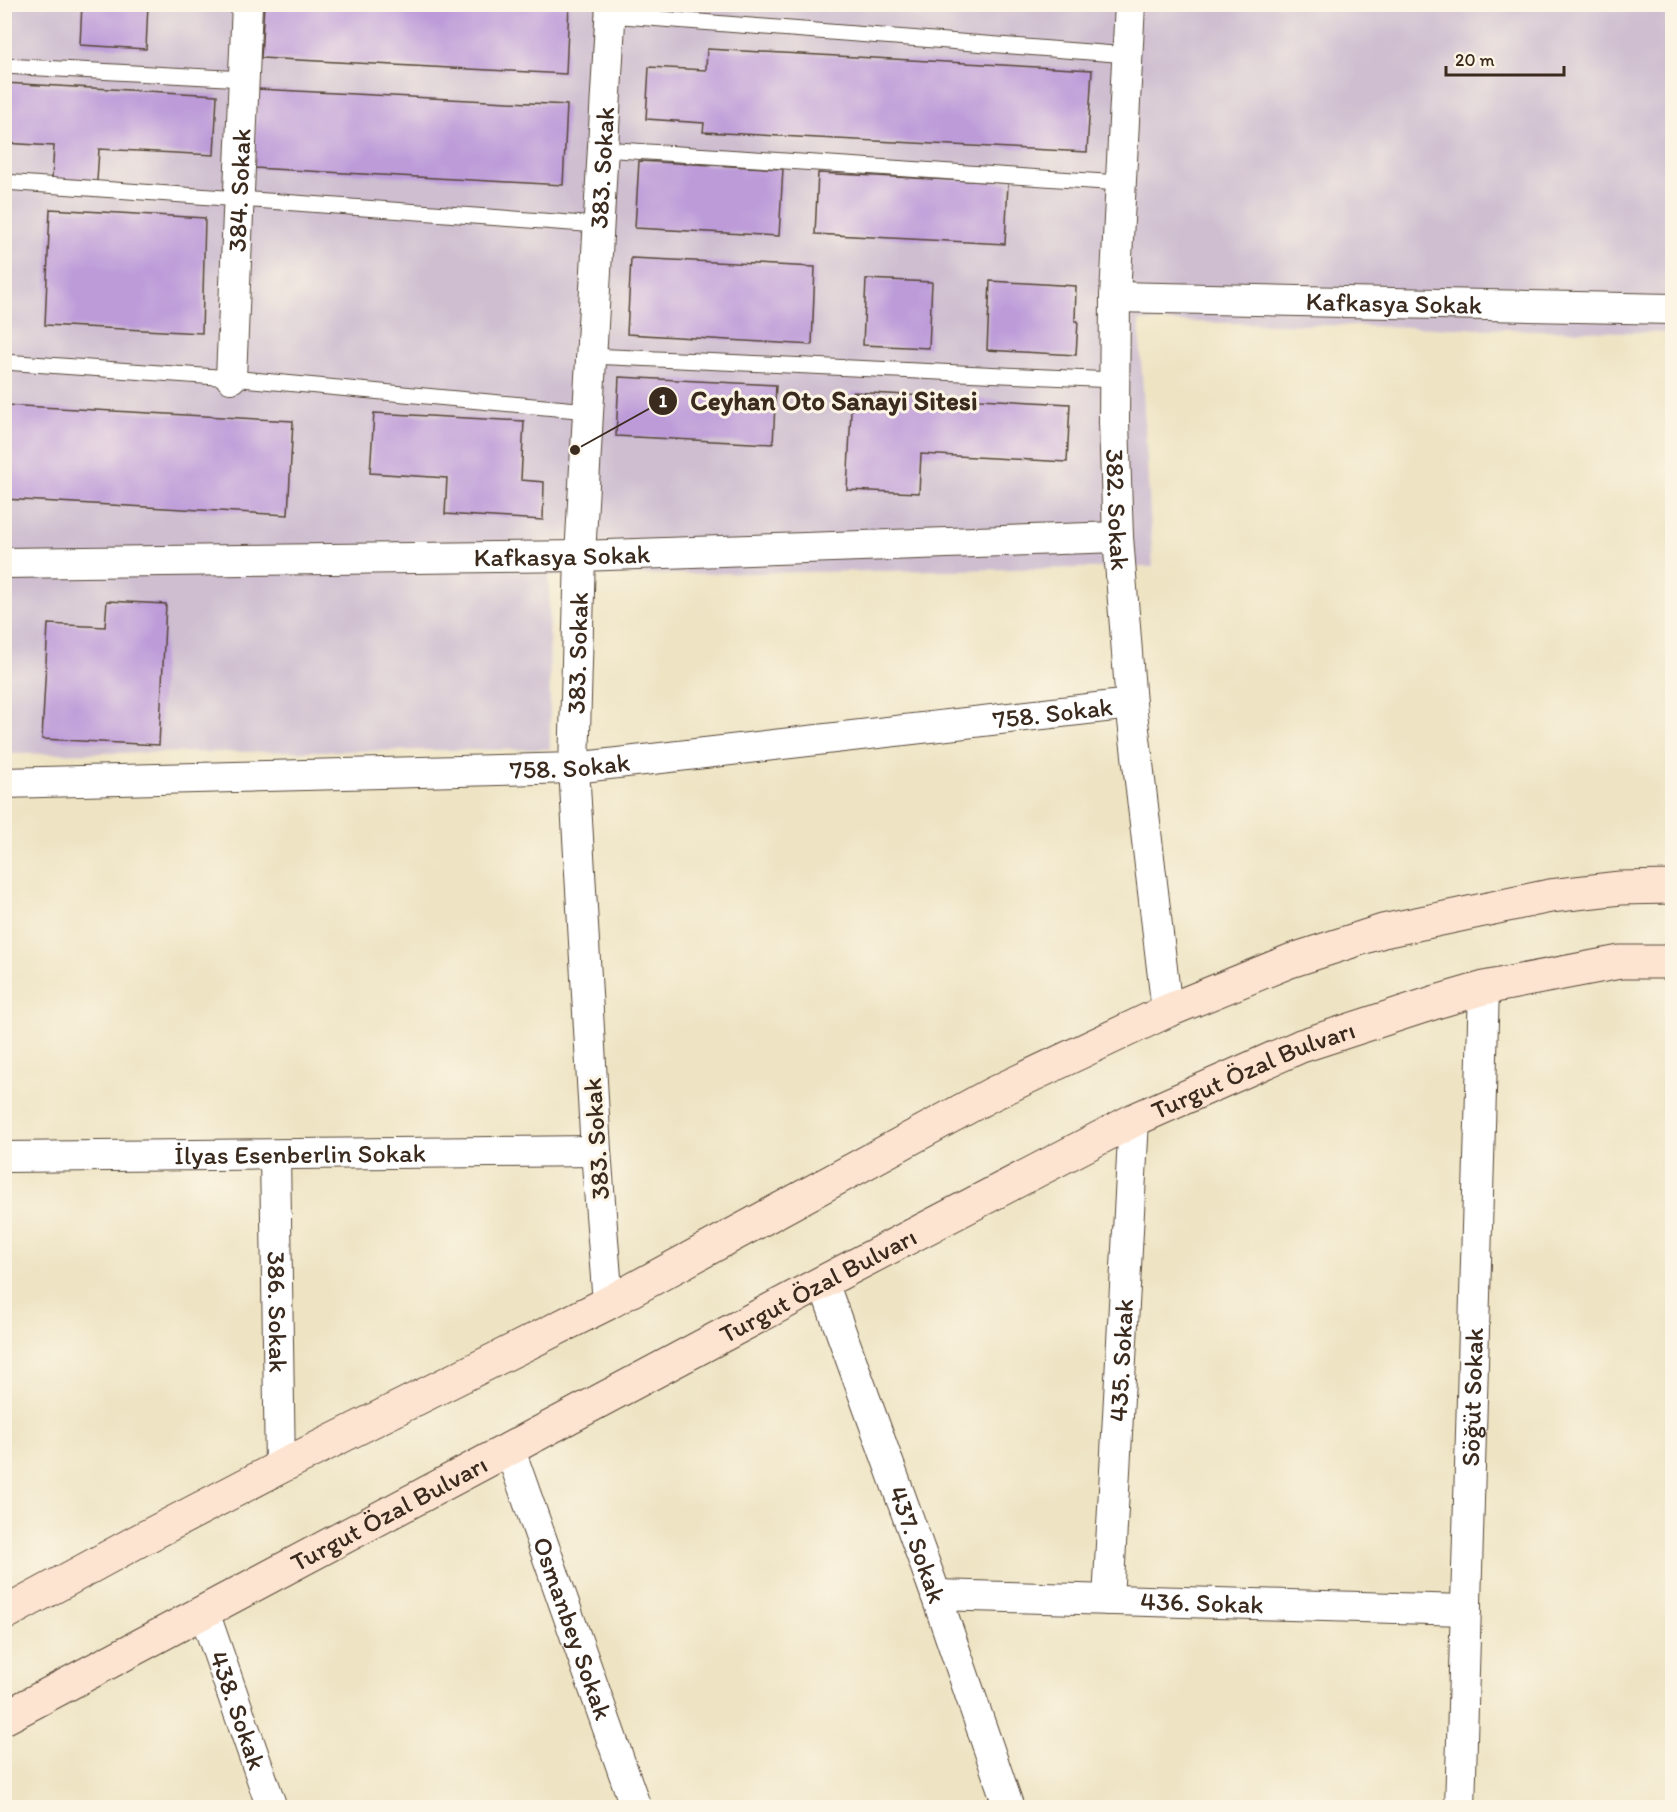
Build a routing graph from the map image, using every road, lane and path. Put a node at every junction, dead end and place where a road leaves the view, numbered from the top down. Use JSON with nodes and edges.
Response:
{"nodes":[{"id":1,"x":247,"y":4,"type":"edge"},
{"id":2,"x":1130,"y":4,"type":"edge"},
{"id":3,"x":610,"y":10,"type":"edge"},
{"id":4,"x":1128,"y":55,"type":"junction"},
{"id":5,"x":4,"y":66,"type":"edge"},
{"id":6,"x":244,"y":79,"type":"junction"},
{"id":7,"x":602,"y":149,"type":"junction"},
{"id":8,"x":4,"y":182,"type":"edge"},
{"id":9,"x":1120,"y":183,"type":"junction"},
{"id":10,"x":239,"y":199,"type":"junction"},
{"id":11,"x":598,"y":225,"type":"junction"},
{"id":12,"x":1114,"y":297,"type":"junction"},
{"id":13,"x":1672,"y":309,"type":"edge"},
{"id":14,"x":591,"y":356,"type":"junction"},
{"id":15,"x":4,"y":362,"type":"edge"},
{"id":16,"x":231,"y":378,"type":"junction"},
{"id":17,"x":1114,"y":380,"type":"junction"},
{"id":18,"x":588,"y":411,"type":"junction"},
{"id":19,"x":1118,"y":537,"type":"junction"},
{"id":20,"x":580,"y":556,"type":"junction"},
{"id":21,"x":4,"y":562,"type":"edge"},
{"id":22,"x":1131,"y":704,"type":"junction"},
{"id":23,"x":574,"y":768,"type":"junction"},
{"id":24,"x":4,"y":783,"type":"edge"},
{"id":25,"x":1672,"y":887,"type":"edge"},
{"id":26,"x":1672,"y":962,"type":"edge"},
{"id":27,"x":1484,"y":988,"type":"junction"},
{"id":28,"x":1167,"y":1011,"type":"junction"},
{"id":29,"x":1134,"y":1120,"type":"junction"},
{"id":30,"x":596,"y":1151,"type":"junction"},
{"id":31,"x":275,"y":1156,"type":"junction"},
{"id":32,"x":4,"y":1157,"type":"edge"},
{"id":33,"x":823,"y":1282,"type":"junction"},
{"id":34,"x":608,"y":1303,"type":"junction"},
{"id":35,"x":510,"y":1450,"type":"junction"},
{"id":36,"x":280,"y":1467,"type":"junction"},
{"id":37,"x":936,"y":1595,"type":"junction"},
{"id":38,"x":1108,"y":1600,"type":"junction"},
{"id":39,"x":1466,"y":1610,"type":"junction"},
{"id":40,"x":204,"y":1612,"type":"junction"},
{"id":41,"x":4,"y":1614,"type":"edge"},
{"id":42,"x":4,"y":1718,"type":"edge"},
{"id":43,"x":272,"y":1808,"type":"edge"},
{"id":44,"x":636,"y":1808,"type":"edge"},
{"id":45,"x":1009,"y":1808,"type":"edge"},
{"id":46,"x":1460,"y":1808,"type":"edge"}],
"edges":[{"from":1,"to":6,"type":"street","name":"384. Sokak"},
{"from":2,"to":4,"type":"street","name":"382. Sokak"},
{"from":3,"to":4,"type":"lane"},
{"from":3,"to":7,"type":"street","name":"383. Sokak"},
{"from":4,"to":9,"type":"street","name":"382. Sokak"},
{"from":5,"to":6,"type":"lane"},
{"from":6,"to":10,"type":"street","name":"384. Sokak"},
{"from":7,"to":9,"type":"lane"},
{"from":7,"to":11,"type":"street","name":"383. Sokak"},
{"from":8,"to":10,"type":"lane"},
{"from":9,"to":12,"type":"street","name":"382. Sokak"},
{"from":10,"to":11,"type":"lane"},
{"from":10,"to":16,"type":"street","name":"384. Sokak"},
{"from":11,"to":14,"type":"street","name":"383. Sokak"},
{"from":12,"to":13,"type":"street","name":"Kafkasya Sokak"},
{"from":12,"to":17,"type":"street","name":"382. Sokak"},
{"from":14,"to":17,"type":"lane"},
{"from":14,"to":18,"type":"street","name":"383. Sokak"},
{"from":15,"to":16,"type":"lane"},
{"from":16,"to":18,"type":"lane"},
{"from":17,"to":19,"type":"street","name":"382. Sokak"},
{"from":18,"to":20,"type":"street","name":"383. Sokak"},
{"from":19,"to":20,"type":"street","name":"Kafkasya Sokak"},
{"from":19,"to":22,"type":"street","name":"382. Sokak"},
{"from":20,"to":21,"type":"street","name":"Kafkasya Sokak"},
{"from":20,"to":23,"type":"street","name":"383. Sokak"},
{"from":22,"to":23,"type":"street","name":"758. Sokak"},
{"from":22,"to":28,"type":"street","name":"382. Sokak"},
{"from":23,"to":24,"type":"street","name":"758. Sokak"},
{"from":23,"to":30,"type":"street","name":"383. Sokak"},
{"from":25,"to":28,"type":"street"},
{"from":26,"to":27,"type":"street","name":"Turgut Özal Bulvarı"},
{"from":27,"to":29,"type":"street","name":"Turgut Özal Bulvarı"},
{"from":27,"to":39,"type":"street","name":"Söğüt Sokak"},
{"from":28,"to":34,"type":"street"},
{"from":29,"to":33,"type":"street","name":"Turgut Özal Bulvarı"},
{"from":29,"to":38,"type":"street","name":"435. Sokak"},
{"from":30,"to":31,"type":"street","name":"İlyas Esenberlin Sokak"},
{"from":30,"to":34,"type":"street","name":"383. Sokak"},
{"from":31,"to":32,"type":"street","name":"İlyas Esenberlin Sokak"},
{"from":31,"to":36,"type":"street","name":"386. Sokak"},
{"from":33,"to":35,"type":"street","name":"Turgut Özal Bulvarı"},
{"from":33,"to":37,"type":"street","name":"437. Sokak"},
{"from":34,"to":36,"type":"street"},
{"from":35,"to":40,"type":"street","name":"Turgut Özal Bulvarı"},
{"from":35,"to":44,"type":"street","name":"Osmanbey Sokak"},
{"from":36,"to":41,"type":"street"},
{"from":37,"to":38,"type":"street","name":"436. Sokak"},
{"from":37,"to":45,"type":"street","name":"437. Sokak"},
{"from":38,"to":39,"type":"street","name":"436. Sokak"},
{"from":39,"to":46,"type":"street","name":"Söğüt Sokak"},
{"from":40,"to":42,"type":"street","name":"Turgut Özal Bulvarı"},
{"from":40,"to":43,"type":"street","name":"438. Sokak"}]}
